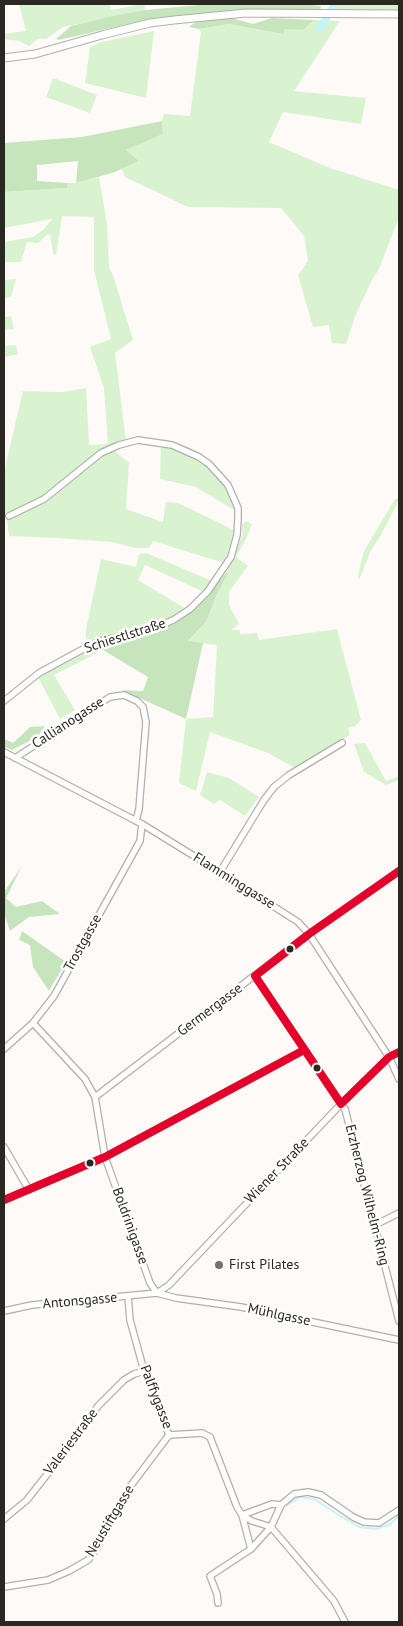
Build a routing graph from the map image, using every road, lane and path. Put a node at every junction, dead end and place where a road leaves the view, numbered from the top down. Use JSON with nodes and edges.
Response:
{"nodes":[{"id":1,"x":399,"y":14,"type":"edge"},
{"id":2,"x":4,"y":58,"type":"edge"},
{"id":3,"x":9,"y":516,"type":"dead end"},
{"id":4,"x":4,"y":701,"type":"edge"},
{"id":5,"x":342,"y":743,"type":"dead end"},
{"id":6,"x":4,"y":752,"type":"edge"},
{"id":7,"x":14,"y":758,"type":"junction"},
{"id":8,"x":136,"y":821,"type":"junction"},
{"id":9,"x":142,"y":824,"type":"junction"},
{"id":10,"x":399,"y":871,"type":"edge"},
{"id":11,"x":220,"y":872,"type":"junction"},
{"id":12,"x":309,"y":934,"type":"junction"},
{"id":13,"x":255,"y":976,"type":"junction"},
{"id":14,"x":33,"y":1023,"type":"junction"},
{"id":15,"x":4,"y":1049,"type":"edge"},
{"id":16,"x":304,"y":1050,"type":"junction"},
{"id":17,"x":399,"y":1052,"type":"edge"},
{"id":18,"x":389,"y":1057,"type":"junction"},
{"id":19,"x":399,"y":1079,"type":"edge"},
{"id":20,"x":95,"y":1097,"type":"junction"},
{"id":21,"x":341,"y":1104,"type":"junction"},
{"id":22,"x":4,"y":1147,"type":"edge"},
{"id":23,"x":106,"y":1158,"type":"junction"},
{"id":24,"x":29,"y":1190,"type":"junction"},
{"id":25,"x":4,"y":1200,"type":"edge"},
{"id":26,"x":399,"y":1214,"type":"edge"},
{"id":27,"x":375,"y":1225,"type":"junction"},
{"id":28,"x":158,"y":1293,"type":"junction"},
{"id":29,"x":128,"y":1296,"type":"junction"},
{"id":30,"x":4,"y":1311,"type":"edge"},
{"id":31,"x":399,"y":1320,"type":"edge"},
{"id":32,"x":399,"y":1340,"type":"edge"},
{"id":33,"x":144,"y":1371,"type":"junction"},
{"id":34,"x":169,"y":1434,"type":"junction"},
{"id":35,"x":281,"y":1505,"type":"junction"},
{"id":36,"x":399,"y":1510,"type":"edge"},
{"id":37,"x":242,"y":1515,"type":"junction"},
{"id":38,"x":4,"y":1519,"type":"edge"},
{"id":39,"x":271,"y":1527,"type":"junction"},
{"id":40,"x":251,"y":1549,"type":"junction"},
{"id":41,"x":4,"y":1587,"type":"edge"},
{"id":42,"x":218,"y":1603,"type":"dead end"},
{"id":43,"x":346,"y":1622,"type":"edge"}],
"edges":[{"from":1,"to":2,"type":"street"},
{"from":3,"to":4,"type":"street","name":"Schiestlstraße"},
{"from":5,"to":11,"type":"street"},
{"from":6,"to":7,"type":"street","name":"Flamminggasse"},
{"from":7,"to":8,"type":"street","name":"Flamminggasse"},
{"from":7,"to":8,"type":"street","name":"Callianogasse"},
{"from":8,"to":9,"type":"street","name":"Flamminggasse"},
{"from":9,"to":11,"type":"street","name":"Flamminggasse"},
{"from":9,"to":14,"type":"street","name":"Trostgasse"},
{"from":10,"to":12,"type":"street","name":"Germergasse"},
{"from":11,"to":12,"type":"street","name":"Flamminggasse"},
{"from":12,"to":13,"type":"street","name":"Germergasse"},
{"from":12,"to":18,"type":"street","name":"Flamminggasse"},
{"from":13,"to":16,"type":"street","name":"Erzherzog Wilhelm-Ring"},
{"from":13,"to":20,"type":"street","name":"Germergasse"},
{"from":14,"to":15,"type":"street","name":"Trostgasse"},
{"from":14,"to":20,"type":"street"},
{"from":16,"to":21,"type":"street","name":"Erzherzog Wilhelm-Ring"},
{"from":16,"to":23,"type":"street"},
{"from":17,"to":18,"type":"street","name":"Wiener Straße"},
{"from":18,"to":19,"type":"street","name":"Flamminggasse"},
{"from":18,"to":21,"type":"street","name":"Wiener Straße"},
{"from":20,"to":23,"type":"street","name":"Boldrinigasse"},
{"from":21,"to":27,"type":"street","name":"Erzherzog Wilhelm-Ring"},
{"from":21,"to":28,"type":"street","name":"Wiener Straße"},
{"from":22,"to":24,"type":"street"},
{"from":23,"to":24,"type":"street"},
{"from":23,"to":28,"type":"street","name":"Boldrinigasse"},
{"from":24,"to":25,"type":"street"},
{"from":26,"to":27,"type":"street"},
{"from":27,"to":31,"type":"street","name":"Erzherzog Wilhelm-Ring"},
{"from":28,"to":29,"type":"street","name":"Antonsgasse"},
{"from":28,"to":32,"type":"street","name":"Mühlgasse"},
{"from":29,"to":30,"type":"street","name":"Antonsgasse"},
{"from":29,"to":33,"type":"street","name":"Palffygasse"},
{"from":33,"to":34,"type":"street","name":"Palffygasse"},
{"from":33,"to":38,"type":"street","name":"Valeriestraße"},
{"from":34,"to":37,"type":"street","name":"Palffygasse"},
{"from":34,"to":41,"type":"street","name":"Neustiftgasse"},
{"from":35,"to":36,"type":"street"},
{"from":35,"to":37,"type":"street"},
{"from":35,"to":39,"type":"street"},
{"from":37,"to":39,"type":"street"},
{"from":37,"to":40,"type":"street","name":"Palffygasse"},
{"from":39,"to":40,"type":"street"},
{"from":39,"to":43,"type":"street"},
{"from":40,"to":42,"type":"street"}]}
